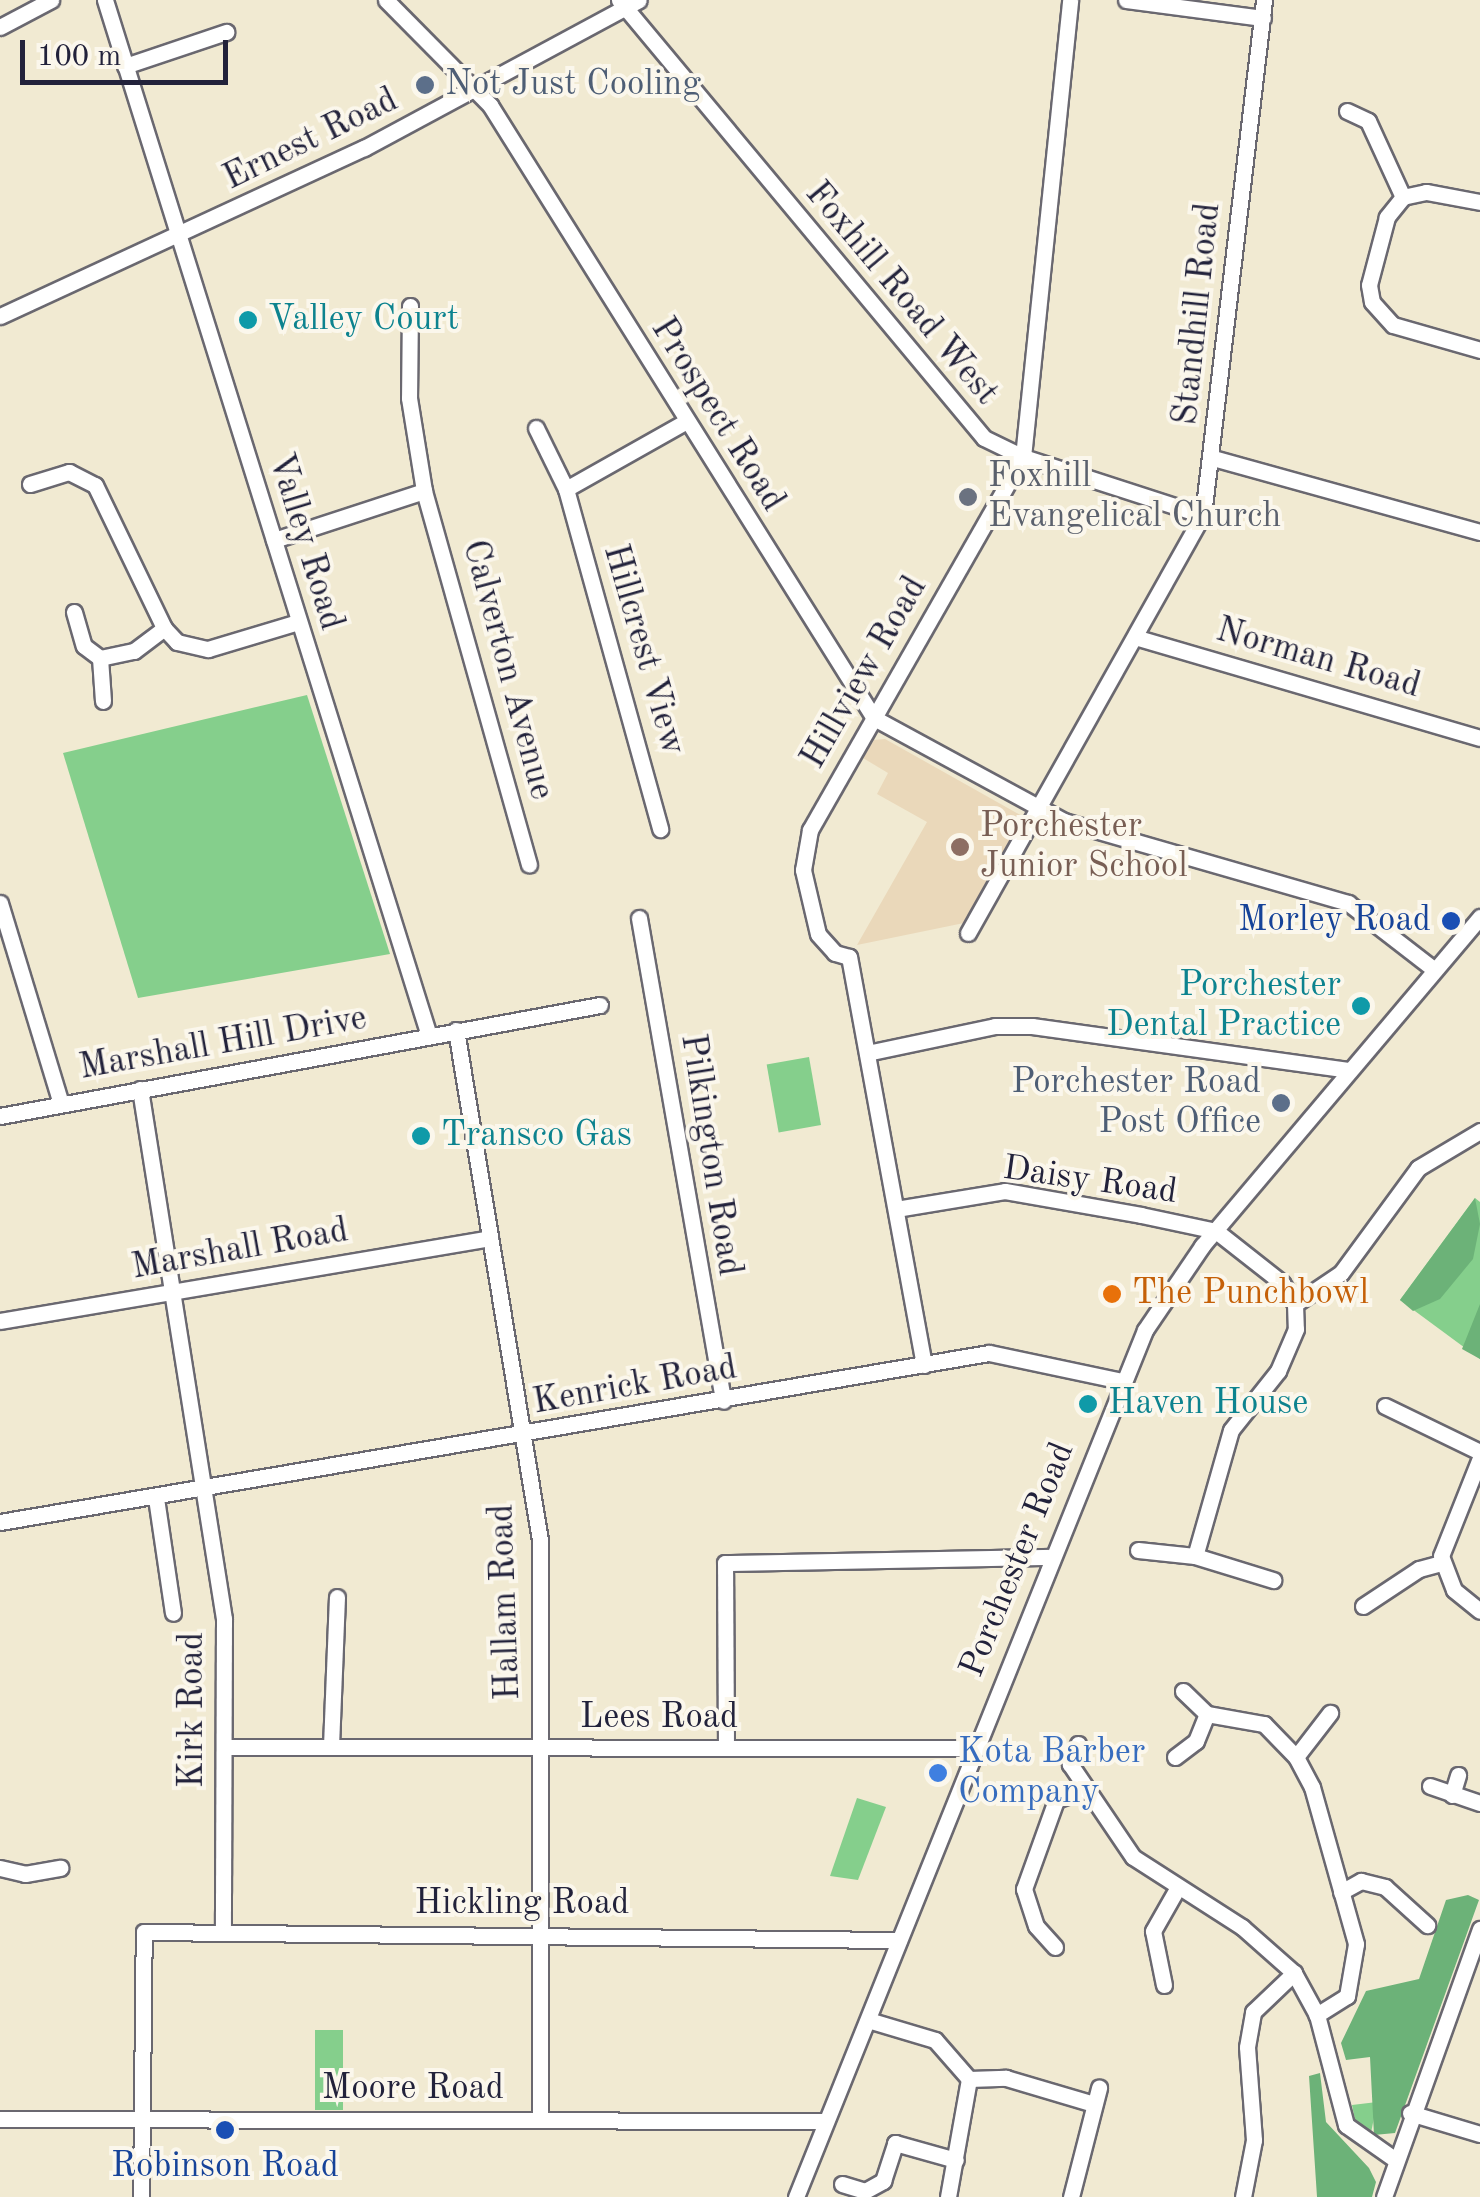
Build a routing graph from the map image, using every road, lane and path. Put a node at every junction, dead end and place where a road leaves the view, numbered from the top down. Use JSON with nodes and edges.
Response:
{"nodes":[{"id":1,"x":51,"y":0,"type":"edge"},
{"id":2,"x":105,"y":0,"type":"edge"},
{"id":3,"x":386,"y":0,"type":"edge"},
{"id":4,"x":1070,"y":0,"type":"edge"},
{"id":5,"x":1126,"y":0,"type":"edge"},
{"id":6,"x":1264,"y":0,"type":"edge"},
{"id":7,"x":628,"y":2,"type":"edge"},
{"id":8,"x":1263,"y":18,"type":"junction"},
{"id":9,"x":0,"y":27,"type":"edge"},
{"id":10,"x":226,"y":32,"type":"dead end"},
{"id":11,"x":125,"y":66,"type":"junction"},
{"id":12,"x":479,"y":89,"type":"junction"},
{"id":13,"x":1347,"y":111,"type":"dead end"},
{"id":14,"x":1403,"y":197,"type":"junction"},
{"id":15,"x":1480,"y":202,"type":"edge"},
{"id":16,"x":178,"y":239,"type":"junction"},
{"id":17,"x":410,"y":306,"type":"dead end"},
{"id":18,"x":0,"y":316,"type":"edge"},
{"id":19,"x":1480,"y":350,"type":"edge"},
{"id":20,"x":685,"y":422,"type":"junction"},
{"id":21,"x":536,"y":428,"type":"dead end"},
{"id":22,"x":1023,"y":457,"type":"junction"},
{"id":23,"x":1213,"y":458,"type":"junction"},
{"id":24,"x":30,"y":484,"type":"dead end"},
{"id":25,"x":566,"y":488,"type":"junction"},
{"id":26,"x":424,"y":492,"type":"junction"},
{"id":27,"x":1203,"y":515,"type":"junction"},
{"id":28,"x":1480,"y":532,"type":"edge"},
{"id":29,"x":274,"y":540,"type":"junction"},
{"id":30,"x":74,"y":612,"type":"dead end"},
{"id":31,"x":298,"y":622,"type":"junction"},
{"id":32,"x":164,"y":628,"type":"junction"},
{"id":33,"x":1138,"y":638,"type":"junction"},
{"id":34,"x":100,"y":658,"type":"junction"},
{"id":35,"x":103,"y":701,"type":"dead end"},
{"id":36,"x":874,"y":718,"type":"junction"},
{"id":37,"x":1480,"y":738,"type":"edge"},
{"id":38,"x":1044,"y":805,"type":"junction"},
{"id":39,"x":660,"y":828,"type":"dead end"},
{"id":40,"x":528,"y":865,"type":"dead end"},
{"id":41,"x":0,"y":903,"type":"edge"},
{"id":42,"x":1480,"y":917,"type":"edge"},
{"id":43,"x":639,"y":918,"type":"dead end"},
{"id":44,"x":968,"y":932,"type":"dead end"},
{"id":45,"x":1432,"y":968,"type":"junction"},
{"id":46,"x":600,"y":1006,"type":"dead end"},
{"id":47,"x":456,"y":1030,"type":"junction"},
{"id":48,"x":428,"y":1036,"type":"junction"},
{"id":49,"x":867,"y":1053,"type":"junction"},
{"id":50,"x":1348,"y":1070,"type":"junction"},
{"id":51,"x":140,"y":1089,"type":"junction"},
{"id":52,"x":61,"y":1104,"type":"junction"},
{"id":53,"x":0,"y":1116,"type":"edge"},
{"id":54,"x":1480,"y":1130,"type":"edge"},
{"id":55,"x":896,"y":1210,"type":"junction"},
{"id":56,"x":1216,"y":1231,"type":"junction"},
{"id":57,"x":490,"y":1238,"type":"junction"},
{"id":58,"x":172,"y":1292,"type":"junction"},
{"id":59,"x":1295,"y":1304,"type":"junction"},
{"id":60,"x":0,"y":1321,"type":"edge"},
{"id":61,"x":924,"y":1365,"type":"junction"},
{"id":62,"x":1122,"y":1381,"type":"junction"},
{"id":63,"x":723,"y":1401,"type":"junction"},
{"id":64,"x":1384,"y":1406,"type":"dead end"},
{"id":65,"x":523,"y":1436,"type":"junction"},
{"id":66,"x":1480,"y":1455,"type":"edge"},
{"id":67,"x":206,"y":1490,"type":"junction"},
{"id":68,"x":156,"y":1498,"type":"junction"},
{"id":69,"x":0,"y":1522,"type":"edge"},
{"id":70,"x":1138,"y":1550,"type":"dead end"},
{"id":71,"x":1195,"y":1556,"type":"junction"},
{"id":72,"x":1048,"y":1557,"type":"junction"},
{"id":73,"x":1441,"y":1563,"type":"junction"},
{"id":74,"x":1273,"y":1580,"type":"dead end"},
{"id":75,"x":337,"y":1597,"type":"dead end"},
{"id":76,"x":1363,"y":1606,"type":"dead end"},
{"id":77,"x":1480,"y":1612,"type":"edge"},
{"id":78,"x":173,"y":1613,"type":"dead end"},
{"id":79,"x":1183,"y":1691,"type":"dead end"},
{"id":80,"x":1330,"y":1713,"type":"dead end"},
{"id":81,"x":1207,"y":1714,"type":"junction"},
{"id":82,"x":1078,"y":1744,"type":"dead end"},
{"id":83,"x":331,"y":1746,"type":"junction"},
{"id":84,"x":224,"y":1747,"type":"junction"},
{"id":85,"x":726,"y":1747,"type":"junction"},
{"id":86,"x":975,"y":1748,"type":"junction"},
{"id":87,"x":540,"y":1749,"type":"junction"},
{"id":88,"x":1175,"y":1757,"type":"dead end"},
{"id":89,"x":1296,"y":1757,"type":"junction"},
{"id":90,"x":1458,"y":1775,"type":"dead end"},
{"id":91,"x":1430,"y":1786,"type":"dead end"},
{"id":92,"x":1086,"y":1790,"type":"junction"},
{"id":93,"x":1452,"y":1795,"type":"junction"},
{"id":94,"x":1480,"y":1803,"type":"edge"},
{"id":95,"x":0,"y":1868,"type":"edge"},
{"id":96,"x":60,"y":1868,"type":"dead end"},
{"id":97,"x":1177,"y":1889,"type":"junction"},
{"id":98,"x":1341,"y":1892,"type":"junction"},
{"id":99,"x":1427,"y":1925,"type":"dead end"},
{"id":100,"x":1480,"y":1929,"type":"edge"},
{"id":101,"x":222,"y":1932,"type":"junction"},
{"id":102,"x":540,"y":1934,"type":"junction"},
{"id":103,"x":899,"y":1940,"type":"junction"},
{"id":104,"x":1056,"y":1946,"type":"dead end"},
{"id":105,"x":1294,"y":1973,"type":"junction"},
{"id":106,"x":1164,"y":1985,"type":"dead end"},
{"id":107,"x":1318,"y":2016,"type":"junction"},
{"id":108,"x":868,"y":2020,"type":"junction"},
{"id":109,"x":969,"y":2078,"type":"junction"},
{"id":110,"x":1410,"y":2113,"type":"junction"},
{"id":111,"x":0,"y":2119,"type":"edge"},
{"id":112,"x":540,"y":2119,"type":"junction"},
{"id":113,"x":143,"y":2120,"type":"junction"},
{"id":114,"x":826,"y":2122,"type":"junction"},
{"id":115,"x":1480,"y":2134,"type":"edge"},
{"id":116,"x":1394,"y":2158,"type":"junction"},
{"id":117,"x":956,"y":2160,"type":"junction"},
{"id":118,"x":842,"y":2184,"type":"dead end"},
{"id":119,"x":142,"y":2197,"type":"edge"},
{"id":120,"x":796,"y":2197,"type":"edge"},
{"id":121,"x":948,"y":2197,"type":"edge"},
{"id":122,"x":1070,"y":2197,"type":"edge"},
{"id":123,"x":1243,"y":2197,"type":"edge"},
{"id":124,"x":1384,"y":2197,"type":"edge"}],
"edges":[{"from":1,"to":9,"type":"street"},
{"from":2,"to":11,"type":"street","name":"Valley Road"},
{"from":3,"to":12,"type":"street","name":"Prospect Road"},
{"from":4,"to":22,"type":"street","name":"Hillview Road"},
{"from":5,"to":8,"type":"street"},
{"from":6,"to":8,"type":"street","name":"Standhill Road"},
{"from":7,"to":12,"type":"street","name":"Ernest Road"},
{"from":7,"to":22,"type":"street","name":"Foxhill Road West"},
{"from":8,"to":23,"type":"street","name":"Standhill Road"},
{"from":10,"to":11,"type":"street"},
{"from":11,"to":16,"type":"street","name":"Valley Road"},
{"from":12,"to":16,"type":"street","name":"Ernest Road"},
{"from":12,"to":20,"type":"street","name":"Prospect Road"},
{"from":13,"to":14,"type":"street"},
{"from":14,"to":15,"type":"street"},
{"from":14,"to":19,"type":"street"},
{"from":16,"to":18,"type":"street","name":"Ernest Road"},
{"from":16,"to":29,"type":"street","name":"Valley Road"},
{"from":17,"to":26,"type":"street","name":"Calverton Avenue"},
{"from":20,"to":25,"type":"street"},
{"from":20,"to":36,"type":"street","name":"Prospect Road"},
{"from":21,"to":25,"type":"street","name":"Hillcrest View"},
{"from":22,"to":27,"type":"street","name":"Foxhill Road West"},
{"from":22,"to":36,"type":"street","name":"Hillview Road"},
{"from":23,"to":27,"type":"street","name":"Standhill Road"},
{"from":23,"to":28,"type":"street"},
{"from":24,"to":32,"type":"street"},
{"from":25,"to":39,"type":"street","name":"Hillcrest View"},
{"from":26,"to":29,"type":"street"},
{"from":26,"to":40,"type":"street","name":"Calverton Avenue"},
{"from":27,"to":33,"type":"street","name":"Standhill Road"},
{"from":29,"to":31,"type":"street","name":"Valley Road"},
{"from":30,"to":34,"type":"street"},
{"from":31,"to":32,"type":"street"},
{"from":31,"to":48,"type":"street","name":"Valley Road"},
{"from":32,"to":34,"type":"street"},
{"from":33,"to":37,"type":"street","name":"Norman Road"},
{"from":33,"to":38,"type":"street","name":"Standhill Road"},
{"from":34,"to":35,"type":"street"},
{"from":36,"to":38,"type":"street","name":"Prospect Road"},
{"from":36,"to":49,"type":"street","name":"Hillview Road"},
{"from":38,"to":44,"type":"street","name":"Standhill Road"},
{"from":38,"to":45,"type":"street"},
{"from":41,"to":52,"type":"street"},
{"from":42,"to":45,"type":"street","name":"Porchester Road"},
{"from":43,"to":63,"type":"street","name":"Pilkington Road"},
{"from":45,"to":50,"type":"street","name":"Porchester Road"},
{"from":46,"to":47,"type":"street","name":"Marshall Hill Drive"},
{"from":47,"to":48,"type":"street","name":"Marshall Hill Drive"},
{"from":47,"to":57,"type":"street","name":"Hallam Road"},
{"from":48,"to":51,"type":"street","name":"Marshall Hill Drive"},
{"from":49,"to":50,"type":"street"},
{"from":49,"to":55,"type":"street","name":"Hillview Road"},
{"from":50,"to":56,"type":"street","name":"Porchester Road"},
{"from":51,"to":52,"type":"street","name":"Marshall Hill Drive"},
{"from":51,"to":58,"type":"street","name":"Kirk Road"},
{"from":52,"to":53,"type":"street","name":"Marshall Hill Drive"},
{"from":54,"to":59,"type":"street"},
{"from":55,"to":56,"type":"street","name":"Daisy Road"},
{"from":55,"to":61,"type":"street","name":"Hillview Road"},
{"from":56,"to":59,"type":"street"},
{"from":56,"to":62,"type":"street","name":"Porchester Road"},
{"from":57,"to":58,"type":"street","name":"Marshall Road"},
{"from":57,"to":65,"type":"street","name":"Hallam Road"},
{"from":58,"to":60,"type":"street","name":"Marshall Road"},
{"from":58,"to":67,"type":"street","name":"Kirk Road"},
{"from":59,"to":71,"type":"street"},
{"from":61,"to":62,"type":"street","name":"Kenrick Road"},
{"from":61,"to":63,"type":"street","name":"Kenrick Road"},
{"from":62,"to":72,"type":"street","name":"Porchester Road"},
{"from":63,"to":65,"type":"street","name":"Kenrick Road"},
{"from":64,"to":66,"type":"street"},
{"from":65,"to":67,"type":"street","name":"Kenrick Road"},
{"from":65,"to":87,"type":"street","name":"Hallam Road"},
{"from":66,"to":73,"type":"street"},
{"from":67,"to":68,"type":"street","name":"Kenrick Road"},
{"from":67,"to":84,"type":"street","name":"Kirk Road"},
{"from":68,"to":69,"type":"street","name":"Kenrick Road"},
{"from":68,"to":78,"type":"street"},
{"from":70,"to":71,"type":"street"},
{"from":71,"to":74,"type":"street"},
{"from":72,"to":85,"type":"street"},
{"from":72,"to":86,"type":"street","name":"Porchester Road"},
{"from":73,"to":76,"type":"street"},
{"from":73,"to":77,"type":"street"},
{"from":75,"to":83,"type":"street"},
{"from":79,"to":81,"type":"street"},
{"from":80,"to":89,"type":"street"},
{"from":81,"to":88,"type":"street"},
{"from":81,"to":89,"type":"street"},
{"from":82,"to":92,"type":"street"},
{"from":83,"to":84,"type":"street","name":"Lees Road"},
{"from":83,"to":87,"type":"street","name":"Lees Road"},
{"from":84,"to":101,"type":"street","name":"Kirk Road"},
{"from":85,"to":86,"type":"street","name":"Lees Road"},
{"from":85,"to":87,"type":"street","name":"Lees Road"},
{"from":86,"to":103,"type":"street","name":"Porchester Road"},
{"from":87,"to":102,"type":"street","name":"Hallam Road"},
{"from":89,"to":98,"type":"street"},
{"from":90,"to":93,"type":"street"},
{"from":91,"to":93,"type":"street"},
{"from":92,"to":97,"type":"street"},
{"from":92,"to":104,"type":"street"},
{"from":93,"to":94,"type":"street"},
{"from":95,"to":96,"type":"street"},
{"from":97,"to":105,"type":"street"},
{"from":97,"to":106,"type":"street"},
{"from":98,"to":99,"type":"street"},
{"from":98,"to":107,"type":"street"},
{"from":100,"to":110,"type":"street"},
{"from":101,"to":102,"type":"street","name":"Hickling Road"},
{"from":101,"to":113,"type":"street","name":"Hickling Road"},
{"from":102,"to":103,"type":"street","name":"Hickling Road"},
{"from":102,"to":112,"type":"street","name":"Hallam Road"},
{"from":103,"to":108,"type":"street","name":"Porchester Road"},
{"from":105,"to":107,"type":"street"},
{"from":105,"to":123,"type":"street"},
{"from":107,"to":116,"type":"street"},
{"from":108,"to":109,"type":"street"},
{"from":108,"to":114,"type":"street","name":"Porchester Road"},
{"from":109,"to":117,"type":"street"},
{"from":109,"to":122,"type":"street"},
{"from":110,"to":115,"type":"street"},
{"from":110,"to":116,"type":"street"},
{"from":111,"to":113,"type":"street","name":"Moore Road"},
{"from":112,"to":113,"type":"street","name":"Moore Road"},
{"from":112,"to":114,"type":"street","name":"Moore Road"},
{"from":113,"to":119,"type":"street"},
{"from":114,"to":120,"type":"street","name":"Porchester Road"},
{"from":116,"to":124,"type":"street"},
{"from":117,"to":118,"type":"street"},
{"from":117,"to":121,"type":"street"}]}
